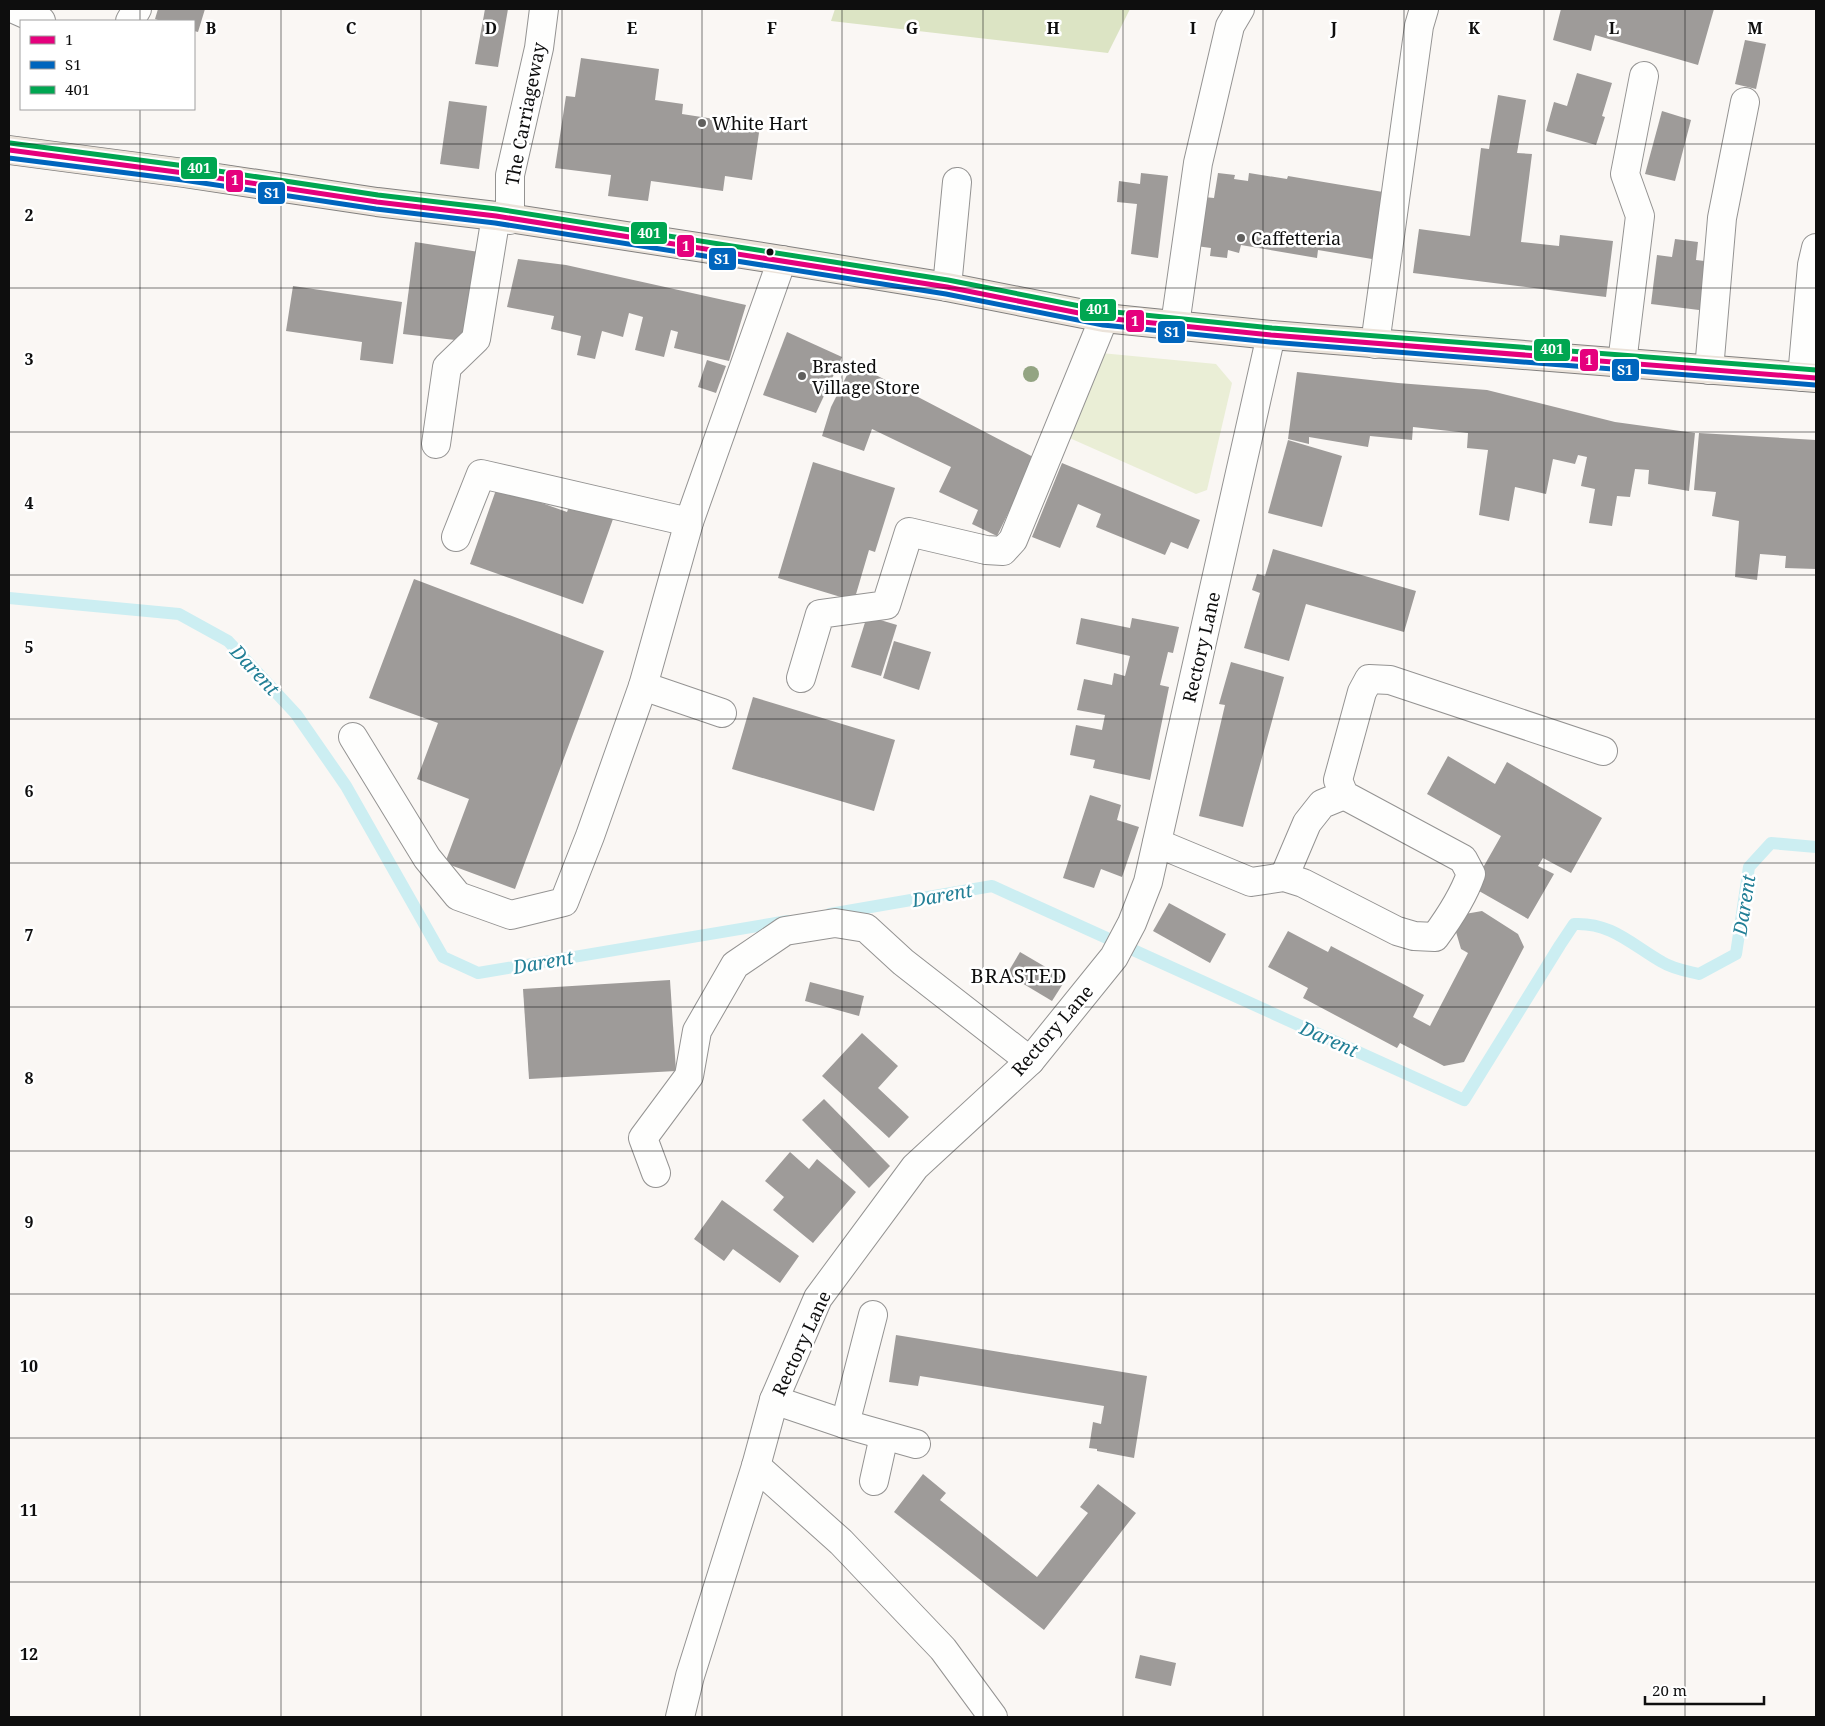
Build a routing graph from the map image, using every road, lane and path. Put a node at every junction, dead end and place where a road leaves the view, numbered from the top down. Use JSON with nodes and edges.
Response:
{"nodes":[{"id":1,"x":14,"y":9,"type":"edge"},
{"id":2,"x":137,"y":9,"type":"edge"},
{"id":3,"x":544,"y":9,"type":"edge"},
{"id":4,"x":1240,"y":9,"type":"edge"},
{"id":5,"x":1424,"y":9,"type":"edge"},
{"id":6,"x":39,"y":20,"type":"edge"},
{"id":7,"x":131,"y":20,"type":"edge"},
{"id":8,"x":1644,"y":76,"type":"dead end"},
{"id":9,"x":1745,"y":102,"type":"dead end"},
{"id":10,"x":9,"y":150,"type":"edge"},
{"id":11,"x":957,"y":182,"type":"dead end"},
{"id":12,"x":503,"y":218,"type":"junction"},
{"id":13,"x":1816,"y":248,"type":"edge"},
{"id":14,"x":782,"y":260,"type":"junction"},
{"id":15,"x":947,"y":287,"type":"junction"},
{"id":16,"x":1104,"y":318,"type":"junction"},
{"id":17,"x":1175,"y":325,"type":"junction"},
{"id":18,"x":1271,"y":335,"type":"junction"},
{"id":19,"x":1375,"y":344,"type":"junction"},
{"id":20,"x":1622,"y":363,"type":"junction"},
{"id":21,"x":1709,"y":370,"type":"junction"},
{"id":22,"x":1809,"y":378,"type":"edge"},
{"id":23,"x":436,"y":444,"type":"dead end"},
{"id":24,"x":689,"y":522,"type":"junction"},
{"id":25,"x":456,"y":537,"type":"dead end"},
{"id":26,"x":801,"y":678,"type":"dead end"},
{"id":27,"x":642,"y":686,"type":"junction"},
{"id":28,"x":722,"y":713,"type":"dead end"},
{"id":29,"x":353,"y":737,"type":"dead end"},
{"id":30,"x":1603,"y":751,"type":"dead end"},
{"id":31,"x":1344,"y":795,"type":"junction"},
{"id":32,"x":1157,"y":843,"type":"junction"},
{"id":33,"x":1284,"y":877,"type":"junction"},
{"id":34,"x":1030,"y":1061,"type":"junction"},
{"id":35,"x":656,"y":1173,"type":"dead end"},
{"id":36,"x":874,"y":1315,"type":"dead end"},
{"id":37,"x":774,"y":1400,"type":"junction"},
{"id":38,"x":845,"y":1424,"type":"junction"},
{"id":39,"x":884,"y":1436,"type":"junction"},
{"id":40,"x":916,"y":1444,"type":"dead end"},
{"id":41,"x":756,"y":1466,"type":"junction"},
{"id":42,"x":874,"y":1481,"type":"dead end"},
{"id":43,"x":680,"y":1717,"type":"edge"},
{"id":44,"x":993,"y":1717,"type":"edge"}],
"edges":[{"from":1,"to":6,"type":"street"},
{"from":2,"to":7,"type":"street"},
{"from":3,"to":12,"type":"street","name":"The Carriageway"},
{"from":4,"to":17,"type":"street"},
{"from":5,"to":19,"type":"street"},
{"from":8,"to":20,"type":"street"},
{"from":9,"to":21,"type":"street"},
{"from":10,"to":12,"type":"main road"},
{"from":11,"to":15,"type":"street"},
{"from":12,"to":14,"type":"main road"},
{"from":12,"to":23,"type":"street","name":"The Carriageway"},
{"from":13,"to":22,"type":"street"},
{"from":14,"to":15,"type":"main road"},
{"from":14,"to":24,"type":"street"},
{"from":15,"to":16,"type":"main road"},
{"from":16,"to":17,"type":"main road"},
{"from":16,"to":26,"type":"street"},
{"from":17,"to":18,"type":"main road"},
{"from":18,"to":19,"type":"main road"},
{"from":18,"to":32,"type":"street","name":"Rectory Lane"},
{"from":19,"to":20,"type":"main road"},
{"from":20,"to":21,"type":"main road"},
{"from":21,"to":22,"type":"main road"},
{"from":24,"to":25,"type":"street"},
{"from":24,"to":27,"type":"street"},
{"from":27,"to":28,"type":"street"},
{"from":27,"to":29,"type":"street"},
{"from":30,"to":31,"type":"street"},
{"from":31,"to":33,"type":"street"},
{"from":31,"to":33,"type":"street"},
{"from":32,"to":33,"type":"street"},
{"from":32,"to":34,"type":"street","name":"Rectory Lane"},
{"from":34,"to":35,"type":"street"},
{"from":34,"to":37,"type":"street","name":"Rectory Lane"},
{"from":36,"to":38,"type":"street"},
{"from":37,"to":38,"type":"street"},
{"from":37,"to":41,"type":"street","name":"Rectory Lane"},
{"from":38,"to":39,"type":"street"},
{"from":39,"to":40,"type":"street"},
{"from":39,"to":42,"type":"street"},
{"from":41,"to":43,"type":"street","name":"Rectory Lane"},
{"from":41,"to":44,"type":"street"}]}
